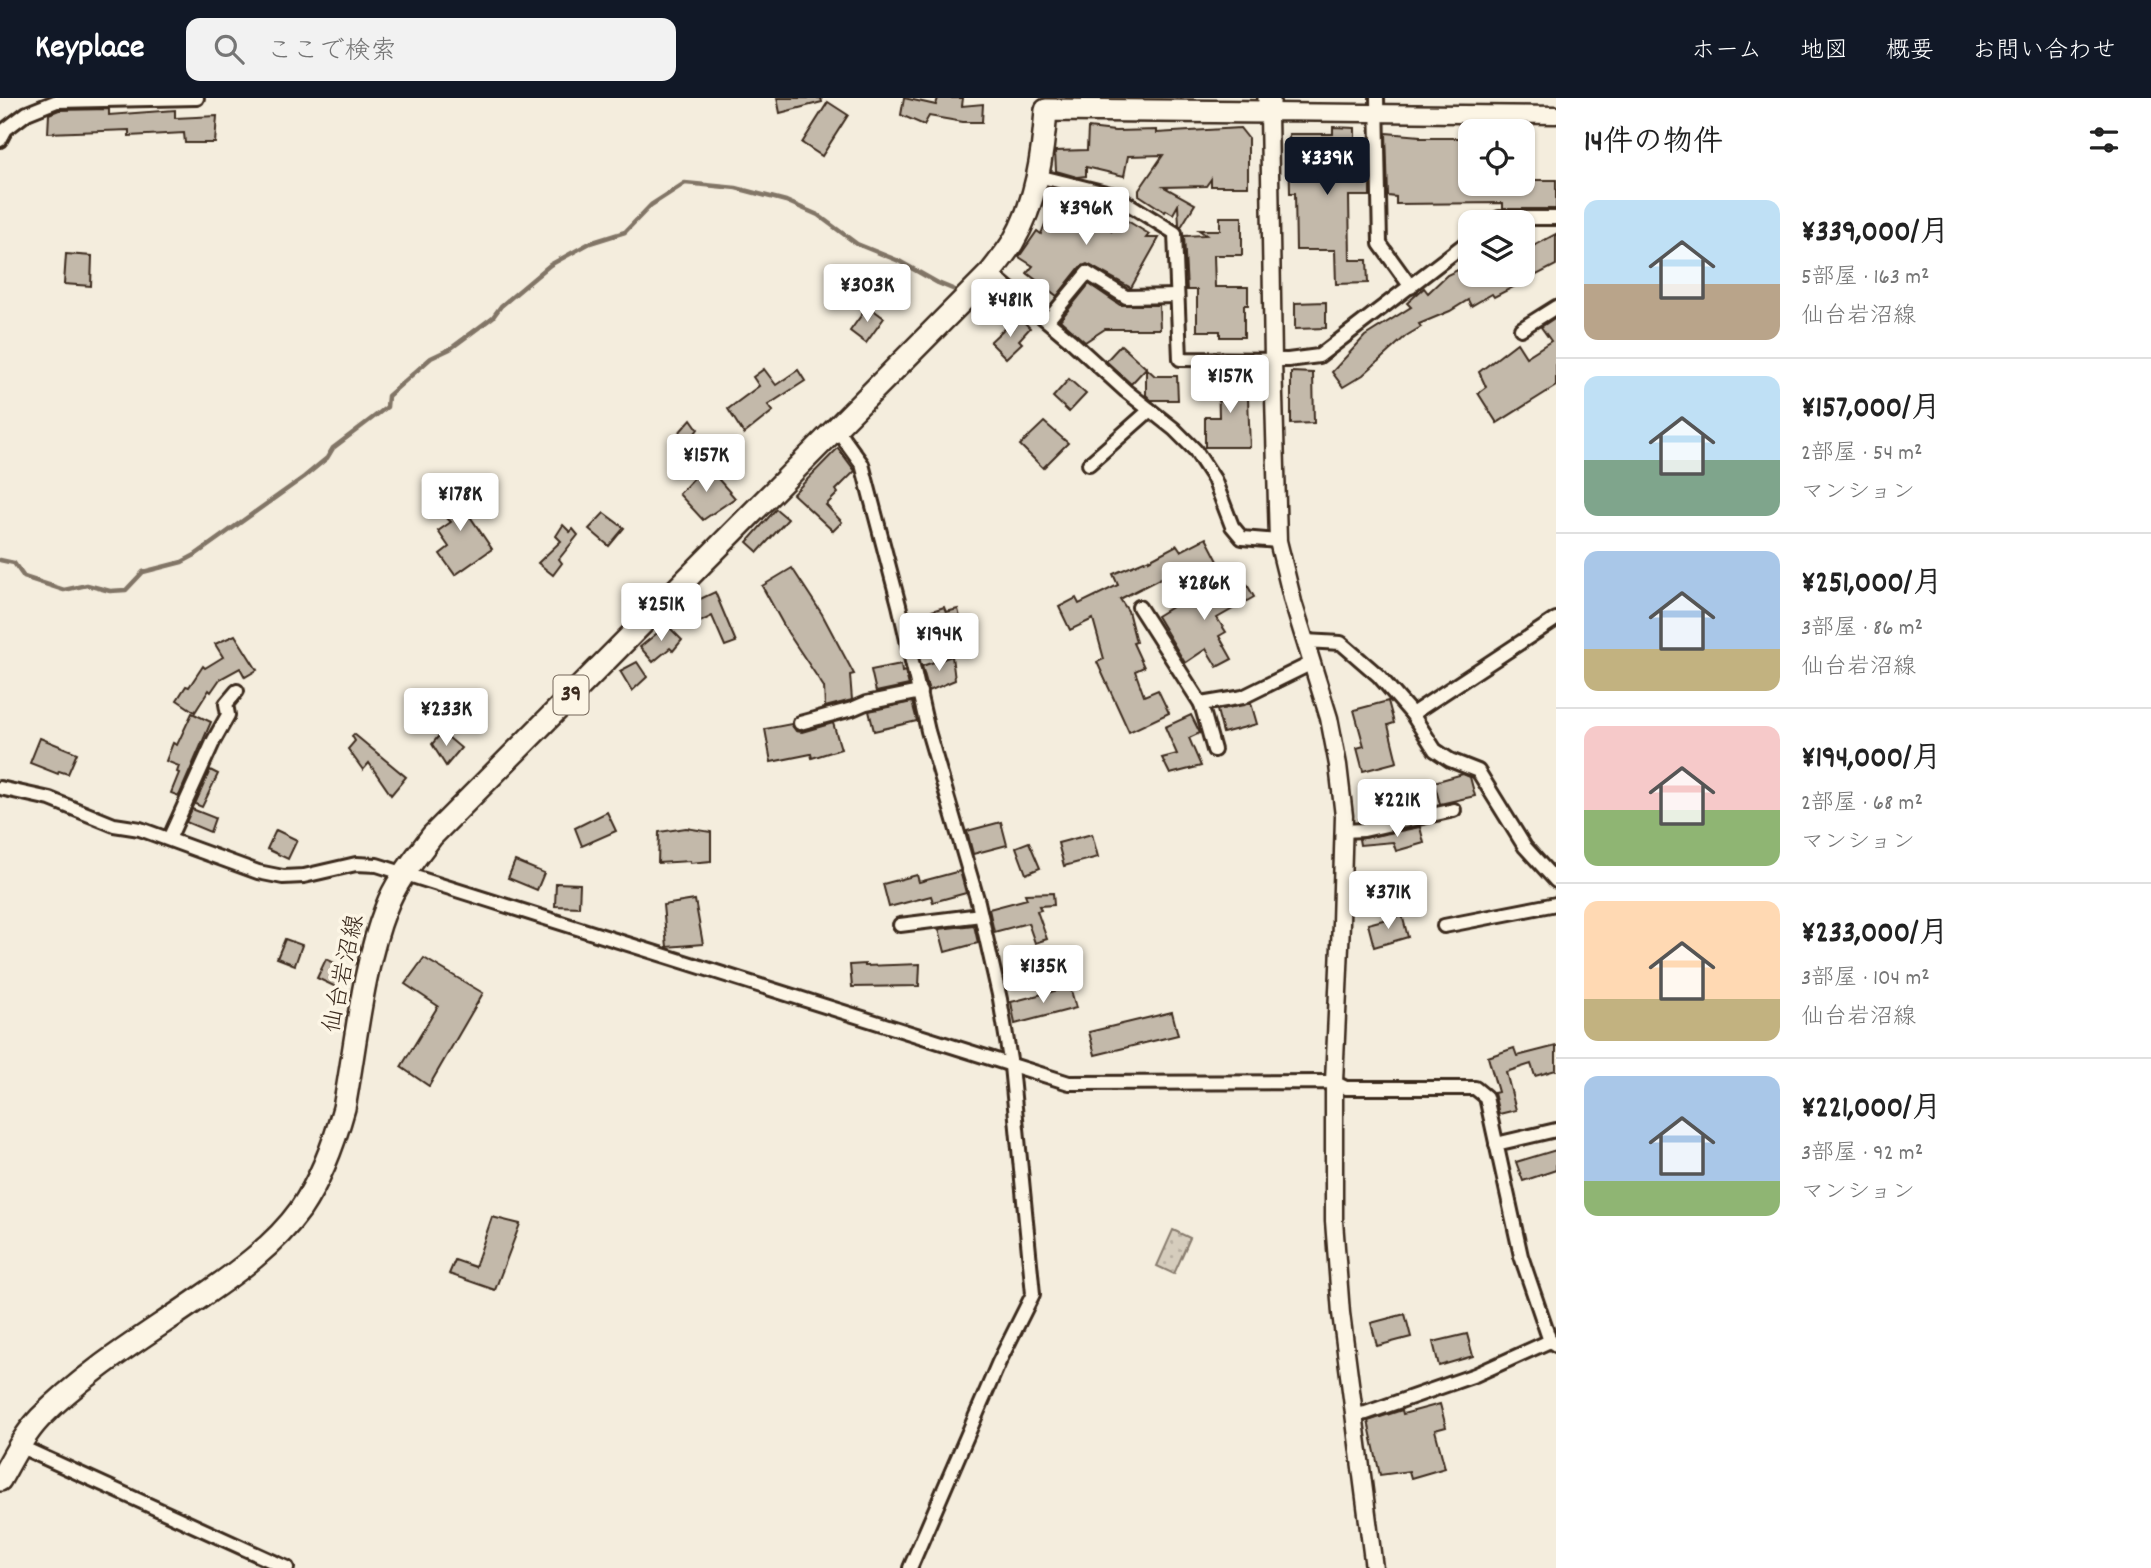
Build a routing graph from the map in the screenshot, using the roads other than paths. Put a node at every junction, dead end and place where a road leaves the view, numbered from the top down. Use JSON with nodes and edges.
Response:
{"nodes":[{"id":1,"x":197,"y":98,"type":"edge"},
{"id":2,"x":96,"y":99,"type":"edge"},
{"id":3,"x":1046,"y":104,"type":"edge"},
{"id":4,"x":1269,"y":105,"type":"edge"},
{"id":5,"x":1377,"y":105,"type":"edge"},
{"id":6,"x":1556,"y":115,"type":"edge"},
{"id":7,"x":0,"y":140,"type":"edge"},
{"id":8,"x":1038,"y":176,"type":"junction"},
{"id":9,"x":1535,"y":218,"type":"edge"},
{"id":10,"x":1556,"y":218,"type":"edge"},
{"id":11,"x":1458,"y":250,"type":"edge"},
{"id":12,"x":990,"y":273,"type":"junction"},
{"id":13,"x":1411,"y":287,"type":"junction"},
{"id":14,"x":1177,"y":296,"type":"junction"},
{"id":15,"x":1556,"y":307,"type":"edge"},
{"id":16,"x":1048,"y":320,"type":"junction"},
{"id":17,"x":1521,"y":329,"type":"dead end"},
{"id":18,"x":1273,"y":360,"type":"junction"},
{"id":19,"x":1150,"y":410,"type":"junction"},
{"id":20,"x":836,"y":428,"type":"junction"},
{"id":21,"x":1089,"y":464,"type":"dead end"},
{"id":22,"x":1278,"y":541,"type":"junction"},
{"id":23,"x":1139,"y":607,"type":"dead end"},
{"id":24,"x":1556,"y":619,"type":"edge"},
{"id":25,"x":1305,"y":641,"type":"junction"},
{"id":26,"x":1312,"y":663,"type":"junction"},
{"id":27,"x":237,"y":691,"type":"dead end"},
{"id":28,"x":920,"y":692,"type":"junction"},
{"id":29,"x":1200,"y":704,"type":"junction"},
{"id":30,"x":1412,"y":714,"type":"junction"},
{"id":31,"x":800,"y":723,"type":"dead end"},
{"id":32,"x":1214,"y":750,"type":"dead end"},
{"id":33,"x":0,"y":788,"type":"edge"},
{"id":34,"x":1454,"y":810,"type":"dead end"},
{"id":35,"x":1343,"y":831,"type":"junction"},
{"id":36,"x":169,"y":839,"type":"junction"},
{"id":37,"x":404,"y":873,"type":"junction"},
{"id":38,"x":1556,"y":881,"type":"edge"},
{"id":39,"x":1556,"y":904,"type":"edge"},
{"id":40,"x":981,"y":915,"type":"junction"},
{"id":41,"x":900,"y":925,"type":"dead end"},
{"id":42,"x":1444,"y":926,"type":"dead end"},
{"id":43,"x":1011,"y":1066,"type":"junction"},
{"id":44,"x":1334,"y":1082,"type":"junction"},
{"id":45,"x":1556,"y":1130,"type":"edge"},
{"id":46,"x":1496,"y":1143,"type":"junction"},
{"id":47,"x":1553,"y":1343,"type":"edge"},
{"id":48,"x":1354,"y":1415,"type":"junction"},
{"id":49,"x":19,"y":1446,"type":"junction"},
{"id":50,"x":0,"y":1480,"type":"edge"},
{"id":51,"x":287,"y":1568,"type":"edge"},
{"id":52,"x":910,"y":1568,"type":"edge"},
{"id":53,"x":1374,"y":1568,"type":"edge"}],
"edges":[{"from":1,"to":2,"type":"street"},
{"from":2,"to":7,"type":"street"},
{"from":3,"to":4,"type":"main road","name":"仙台岩沼線","number":"39"},
{"from":3,"to":8,"type":"main road","name":"仙台岩沼線","number":"39"},
{"from":4,"to":5,"type":"street"},
{"from":4,"to":18,"type":"street"},
{"from":5,"to":6,"type":"street"},
{"from":5,"to":13,"type":"street"},
{"from":8,"to":12,"type":"main road","name":"仙台岩沼線","number":"39"},
{"from":8,"to":14,"type":"street"},
{"from":9,"to":10,"type":"street"},
{"from":11,"to":13,"type":"street"},
{"from":12,"to":16,"type":"street"},
{"from":12,"to":20,"type":"main road","name":"仙台岩沼線","number":"39"},
{"from":13,"to":18,"type":"street"},
{"from":14,"to":16,"type":"street"},
{"from":14,"to":18,"type":"street"},
{"from":15,"to":17,"type":"street"},
{"from":16,"to":19,"type":"street"},
{"from":18,"to":22,"type":"street"},
{"from":19,"to":21,"type":"street"},
{"from":19,"to":22,"type":"street"},
{"from":20,"to":28,"type":"street"},
{"from":20,"to":37,"type":"main road","name":"仙台岩沼線","number":"39"},
{"from":22,"to":25,"type":"street"},
{"from":23,"to":29,"type":"street"},
{"from":24,"to":30,"type":"street"},
{"from":25,"to":26,"type":"street"},
{"from":25,"to":30,"type":"street"},
{"from":26,"to":29,"type":"street"},
{"from":26,"to":35,"type":"street"},
{"from":27,"to":36,"type":"street"},
{"from":28,"to":31,"type":"street"},
{"from":28,"to":40,"type":"street"},
{"from":29,"to":32,"type":"street"},
{"from":30,"to":38,"type":"street"},
{"from":33,"to":36,"type":"street"},
{"from":34,"to":35,"type":"street"},
{"from":35,"to":44,"type":"street"},
{"from":36,"to":37,"type":"street"},
{"from":37,"to":43,"type":"street"},
{"from":37,"to":49,"type":"main road","name":"仙台岩沼線","number":"39"},
{"from":39,"to":42,"type":"street"},
{"from":40,"to":41,"type":"street"},
{"from":40,"to":43,"type":"street"},
{"from":43,"to":44,"type":"street"},
{"from":43,"to":52,"type":"street"},
{"from":44,"to":46,"type":"street"},
{"from":44,"to":48,"type":"street"},
{"from":45,"to":46,"type":"street"},
{"from":46,"to":47,"type":"street"},
{"from":47,"to":48,"type":"street"},
{"from":48,"to":53,"type":"street"},
{"from":49,"to":50,"type":"main road","name":"仙台岩沼線","number":"39"},
{"from":49,"to":51,"type":"street"}]}
